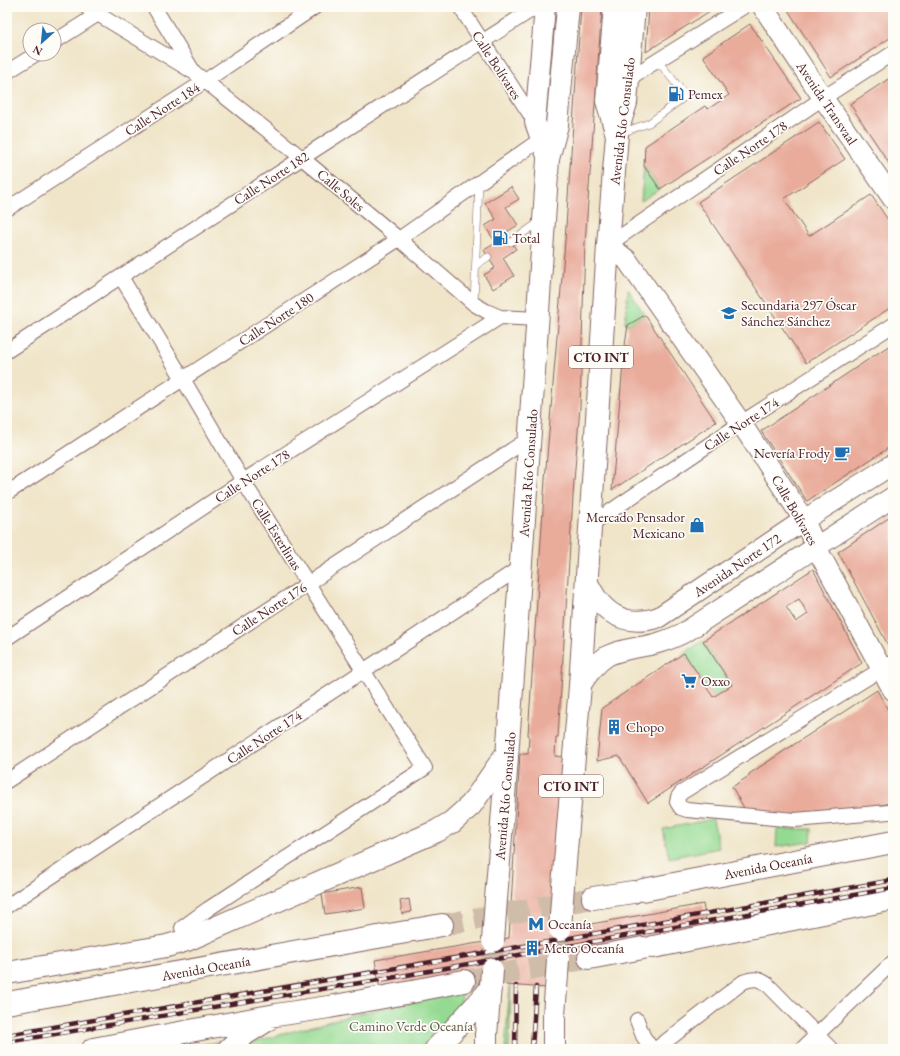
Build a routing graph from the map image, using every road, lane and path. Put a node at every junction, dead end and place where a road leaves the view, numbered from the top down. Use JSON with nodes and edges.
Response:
{"nodes":[{"id":1,"x":154,"y":7,"type":"edge"},
{"id":2,"x":316,"y":7,"type":"edge"},
{"id":3,"x":460,"y":7,"type":"edge"},
{"id":4,"x":536,"y":7,"type":"edge"},
{"id":5,"x":544,"y":7,"type":"edge"},
{"id":6,"x":568,"y":7,"type":"edge"},
{"id":7,"x":615,"y":7,"type":"edge"},
{"id":8,"x":635,"y":7,"type":"edge"},
{"id":9,"x":743,"y":7,"type":"edge"},
{"id":10,"x":763,"y":7,"type":"edge"},
{"id":11,"x":92,"y":10,"type":"edge"},
{"id":12,"x":62,"y":35,"type":"edge"},
{"id":13,"x":482,"y":41,"type":"junction"},
{"id":14,"x":893,"y":53,"type":"edge"},
{"id":15,"x":657,"y":60,"type":"junction"},
{"id":16,"x":23,"y":62,"type":"edge"},
{"id":17,"x":7,"y":72,"type":"edge"},
{"id":18,"x":200,"y":77,"type":"junction"},
{"id":19,"x":628,"y":79,"type":"junction"},
{"id":20,"x":823,"y":98,"type":"junction"},
{"id":21,"x":617,"y":135,"type":"junction"},
{"id":22,"x":542,"y":140,"type":"junction"},
{"id":23,"x":302,"y":158,"type":"junction"},
{"id":24,"x":479,"y":182,"type":"junction"},
{"id":25,"x":893,"y":197,"type":"edge"},
{"id":26,"x":7,"y":209,"type":"edge"},
{"id":27,"x":544,"y":218,"type":"junction"},
{"id":28,"x":399,"y":239,"type":"junction"},
{"id":29,"x":511,"y":242,"type":"dead end"},
{"id":30,"x":608,"y":244,"type":"junction"},
{"id":31,"x":488,"y":257,"type":"dead end"},
{"id":32,"x":476,"y":265,"type":"junction"},
{"id":33,"x":121,"y":277,"type":"junction"},
{"id":34,"x":474,"y":304,"type":"junction"},
{"id":35,"x":500,"y":317,"type":"junction"},
{"id":36,"x":538,"y":319,"type":"junction"},
{"id":37,"x":893,"y":325,"type":"edge"},
{"id":38,"x":7,"y":351,"type":"edge"},
{"id":39,"x":183,"y":379,"type":"junction"},
{"id":40,"x":741,"y":424,"type":"junction"},
{"id":41,"x":530,"y":438,"type":"junction"},
{"id":42,"x":893,"y":464,"type":"edge"},
{"id":43,"x":243,"y":481,"type":"junction"},
{"id":44,"x":7,"y":493,"type":"edge"},
{"id":45,"x":893,"y":497,"type":"edge"},
{"id":46,"x":804,"y":520,"type":"junction"},
{"id":47,"x":590,"y":525,"type":"junction"},
{"id":48,"x":816,"y":546,"type":"junction"},
{"id":49,"x":522,"y":567,"type":"junction"},
{"id":50,"x":586,"y":580,"type":"junction"},
{"id":51,"x":308,"y":583,"type":"junction"},
{"id":52,"x":7,"y":638,"type":"edge"},
{"id":53,"x":887,"y":666,"type":"edge"},
{"id":54,"x":364,"y":671,"type":"junction"},
{"id":55,"x":580,"y":686,"type":"junction"},
{"id":56,"x":893,"y":690,"type":"edge"},
{"id":57,"x":508,"y":750,"type":"junction"},
{"id":58,"x":7,"y":781,"type":"edge"},
{"id":59,"x":891,"y":811,"type":"edge"},
{"id":60,"x":893,"y":842,"type":"edge"},
{"id":61,"x":593,"y":898,"type":"tunnel mouth"},
{"id":62,"x":893,"y":899,"type":"edge"},
{"id":63,"x":7,"y":906,"type":"edge"},
{"id":64,"x":442,"y":925,"type":"tunnel mouth"},
{"id":65,"x":182,"y":928,"type":"dead end"},
{"id":66,"x":560,"y":930,"type":"tunnel mouth"},
{"id":67,"x":493,"y":941,"type":"tunnel mouth"},
{"id":68,"x":589,"y":958,"type":"tunnel mouth"},
{"id":69,"x":893,"y":962,"type":"edge"},
{"id":70,"x":557,"y":967,"type":"tunnel mouth"},
{"id":71,"x":7,"y":973,"type":"edge"},
{"id":72,"x":464,"y":981,"type":"tunnel mouth"},
{"id":73,"x":7,"y":1003,"type":"edge"},
{"id":74,"x":276,"y":1015,"type":"junction"},
{"id":75,"x":637,"y":1020,"type":"dead end"},
{"id":76,"x":818,"y":1035,"type":"junction"},
{"id":77,"x":93,"y":1049,"type":"edge"},
{"id":78,"x":229,"y":1049,"type":"edge"},
{"id":79,"x":436,"y":1049,"type":"edge"},
{"id":80,"x":486,"y":1049,"type":"edge"},
{"id":81,"x":554,"y":1049,"type":"edge"},
{"id":82,"x":652,"y":1049,"type":"edge"},
{"id":83,"x":656,"y":1049,"type":"edge"},
{"id":84,"x":802,"y":1049,"type":"edge"},
{"id":85,"x":831,"y":1049,"type":"edge"}],
"edges":[{"from":1,"to":18,"type":"street"},
{"from":2,"to":18,"type":"street","name":"Calle Norte 184"},
{"from":3,"to":13,"type":"street","name":"Calle Bolívares"},
{"from":4,"to":13,"type":"street","name":"Calle Norte 182"},
{"from":5,"to":22,"type":"street","name":"Avenida Río Consulado"},
{"from":6,"to":22,"type":"highway"},
{"from":7,"to":21,"type":"highway","number":"CTO INT"},
{"from":8,"to":19,"type":"street","name":"Avenida Río Consulado","number":"CTO INT"},
{"from":9,"to":15,"type":"street"},
{"from":10,"to":20,"type":"street","name":"Avenida Transvaal"},
{"from":11,"to":12,"type":"street"},
{"from":11,"to":18,"type":"street","name":"Calle Soles"},
{"from":13,"to":22,"type":"street","name":"Calle Bolívares"},
{"from":13,"to":23,"type":"street","name":"Calle Norte 182"},
{"from":14,"to":20,"type":"street","name":"Calle Norte 178"},
{"from":15,"to":19,"type":"street"},
{"from":15,"to":21,"type":"lane"},
{"from":16,"to":17,"type":"street"},
{"from":18,"to":23,"type":"street","name":"Calle Soles"},
{"from":18,"to":26,"type":"street","name":"Calle Norte 184"},
{"from":19,"to":21,"type":"street","name":"Avenida Río Consulado","number":"CTO INT"},
{"from":20,"to":25,"type":"street","name":"Avenida Transvaal"},
{"from":20,"to":30,"type":"street","name":"Calle Norte 178"},
{"from":21,"to":30,"type":"highway","name":"Avenida Río Consulado","number":"CTO INT"},
{"from":22,"to":24,"type":"street","name":"Calle Norte 180"},
{"from":22,"to":27,"type":"highway","name":"Avenida Río Consulado"},
{"from":23,"to":28,"type":"street","name":"Calle Soles"},
{"from":23,"to":33,"type":"street","name":"Calle Norte 182"},
{"from":24,"to":28,"type":"street","name":"Calle Norte 180"},
{"from":24,"to":32,"type":"lane"},
{"from":27,"to":29,"type":"lane"},
{"from":27,"to":36,"type":"highway","name":"Avenida Río Consulado"},
{"from":28,"to":34,"type":"street","name":"Calle Soles"},
{"from":28,"to":39,"type":"street","name":"Calle Norte 180"},
{"from":30,"to":40,"type":"street","name":"Calle Bolívares"},
{"from":30,"to":47,"type":"highway","name":"Avenida Río Consulado","number":"CTO INT"},
{"from":31,"to":32,"type":"lane"},
{"from":32,"to":34,"type":"lane"},
{"from":33,"to":38,"type":"street","name":"Calle Norte 182"},
{"from":33,"to":39,"type":"street","name":"Calle Esterlinas"},
{"from":34,"to":35,"type":"street","name":"Calle Soles"},
{"from":35,"to":36,"type":"street","name":"Calle Soles"},
{"from":35,"to":43,"type":"street","name":"Calle Norte 178"},
{"from":36,"to":41,"type":"highway","name":"Avenida Río Consulado"},
{"from":37,"to":40,"type":"street","name":"Calle Norte 174"},
{"from":39,"to":43,"type":"street","name":"Calle Esterlinas"},
{"from":39,"to":44,"type":"street","name":"Calle Norte 180"},
{"from":40,"to":46,"type":"street","name":"Calle Bolívares"},
{"from":40,"to":47,"type":"street","name":"Calle Norte 174"},
{"from":41,"to":49,"type":"highway","name":"Avenida Río Consulado"},
{"from":41,"to":51,"type":"street","name":"Calle Norte 176"},
{"from":42,"to":46,"type":"street","name":"Avenida Norte 172"},
{"from":43,"to":51,"type":"street","name":"Calle Esterlinas"},
{"from":43,"to":52,"type":"street","name":"Calle Norte 178"},
{"from":45,"to":48,"type":"street","name":"Avenida Norte 172"},
{"from":46,"to":48,"type":"street","name":"Calle Bolívares"},
{"from":46,"to":50,"type":"street","name":"Avenida Norte 172"},
{"from":47,"to":50,"type":"highway","name":"Avenida Río Consulado","number":"CTO INT"},
{"from":48,"to":53,"type":"street","name":"Calle Bolívares"},
{"from":48,"to":55,"type":"street","name":"Avenida Norte 172"},
{"from":49,"to":54,"type":"street","name":"Calle Norte 174"},
{"from":49,"to":57,"type":"highway","name":"Avenida Río Consulado"},
{"from":50,"to":55,"type":"highway","name":"Avenida Río Consulado","number":"CTO INT"},
{"from":51,"to":54,"type":"street","name":"Calle Esterlinas"},
{"from":51,"to":58,"type":"street","name":"Calle Norte 176"},
{"from":53,"to":56,"type":"street","name":"Calle Bolívares"},
{"from":53,"to":59,"type":"street"},
{"from":54,"to":63,"type":"street","name":"Calle Norte 174"},
{"from":54,"to":65,"type":"street","name":"Calle Esterlinas"},
{"from":55,"to":66,"type":"highway","name":"Avenida Río Consulado","number":"CTO INT","bridge":true},
{"from":57,"to":67,"type":"highway","name":"Avenida Río Consulado","bridge":true},
{"from":57,"to":71,"type":"highway"},
{"from":60,"to":61,"type":"highway","name":"Avenida Oceanía"},
{"from":62,"to":68,"type":"highway"},
{"from":64,"to":73,"type":"highway","name":"Avenida Oceanía"},
{"from":69,"to":76,"type":"street"},
{"from":70,"to":81,"type":"highway"},
{"from":72,"to":74,"type":"highway"},
{"from":74,"to":77,"type":"highway"},
{"from":74,"to":78,"type":"highway"},
{"from":75,"to":82,"type":"street"},
{"from":76,"to":83,"type":"street"},
{"from":76,"to":84,"type":"street"},
{"from":76,"to":85,"type":"street"},
{"from":79,"to":80,"type":"highway"}]}
